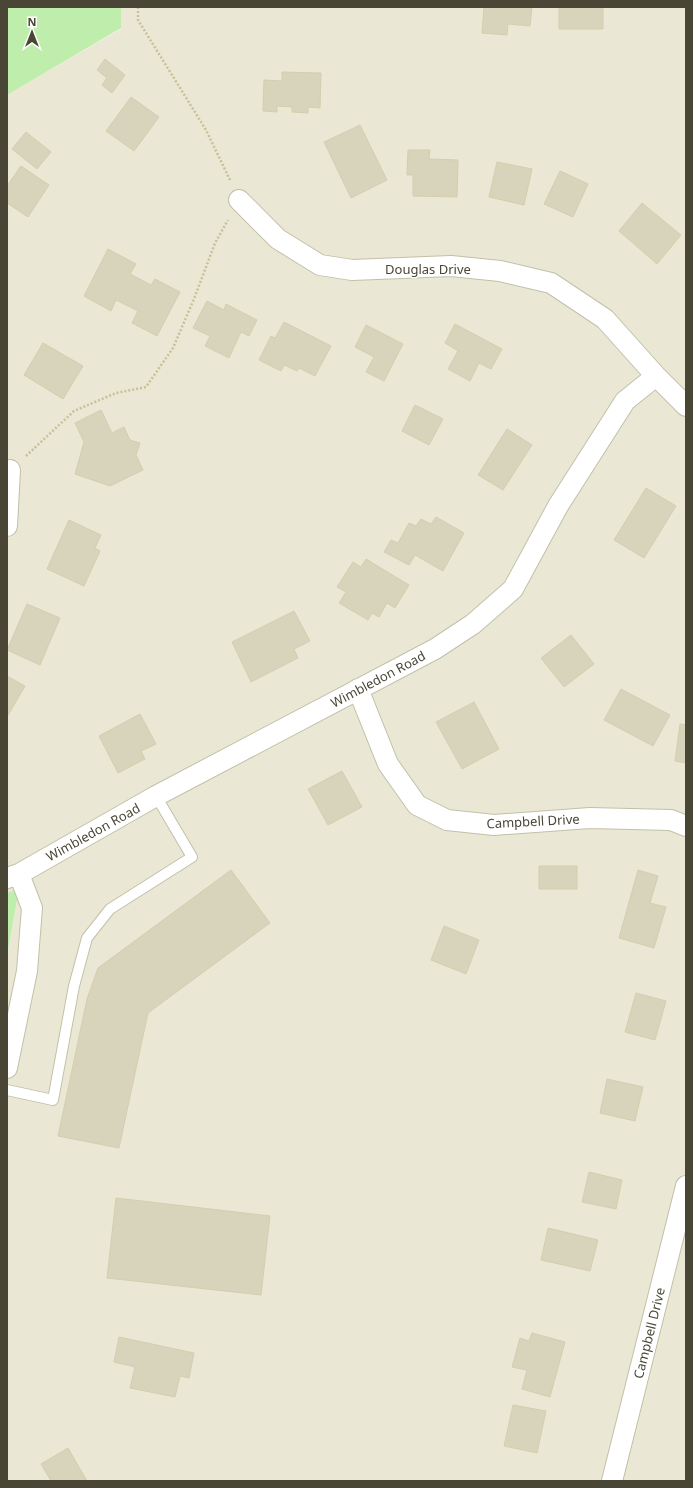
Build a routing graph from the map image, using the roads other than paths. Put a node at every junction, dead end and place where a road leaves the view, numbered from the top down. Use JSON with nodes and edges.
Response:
{"nodes":[{"id":1,"x":239,"y":200,"type":"road end"},
{"id":2,"x":656,"y":376,"type":"junction"},
{"id":3,"x":686,"y":406,"type":"edge"},
{"id":4,"x":10,"y":470,"type":"road end"},
{"id":5,"x":7,"y":526,"type":"edge"},
{"id":6,"x":358,"y":689,"type":"junction"},
{"id":7,"x":156,"y":796,"type":"junction"},
{"id":8,"x":686,"y":826,"type":"edge"},
{"id":9,"x":13,"y":876,"type":"edge"},
{"id":10,"x":7,"y":1068,"type":"edge"},
{"id":11,"x":7,"y":1090,"type":"edge"},
{"id":12,"x":686,"y":1186,"type":"edge"},
{"id":13,"x":612,"y":1481,"type":"edge"}],
"edges":[{"from":1,"to":2,"type":"street","name":"Douglas Drive"},
{"from":2,"to":3,"type":"street","name":"Douglas Drive"},
{"from":2,"to":6,"type":"street","name":"Wimbledon Road"},
{"from":4,"to":5,"type":"street"},
{"from":6,"to":7,"type":"street","name":"Wimbledon Road"},
{"from":6,"to":8,"type":"street","name":"Campbell Drive"},
{"from":7,"to":9,"type":"street","name":"Wimbledon Road"},
{"from":7,"to":11,"type":"lane"},
{"from":9,"to":10,"type":"street"},
{"from":12,"to":13,"type":"street","name":"Campbell Drive"}]}
